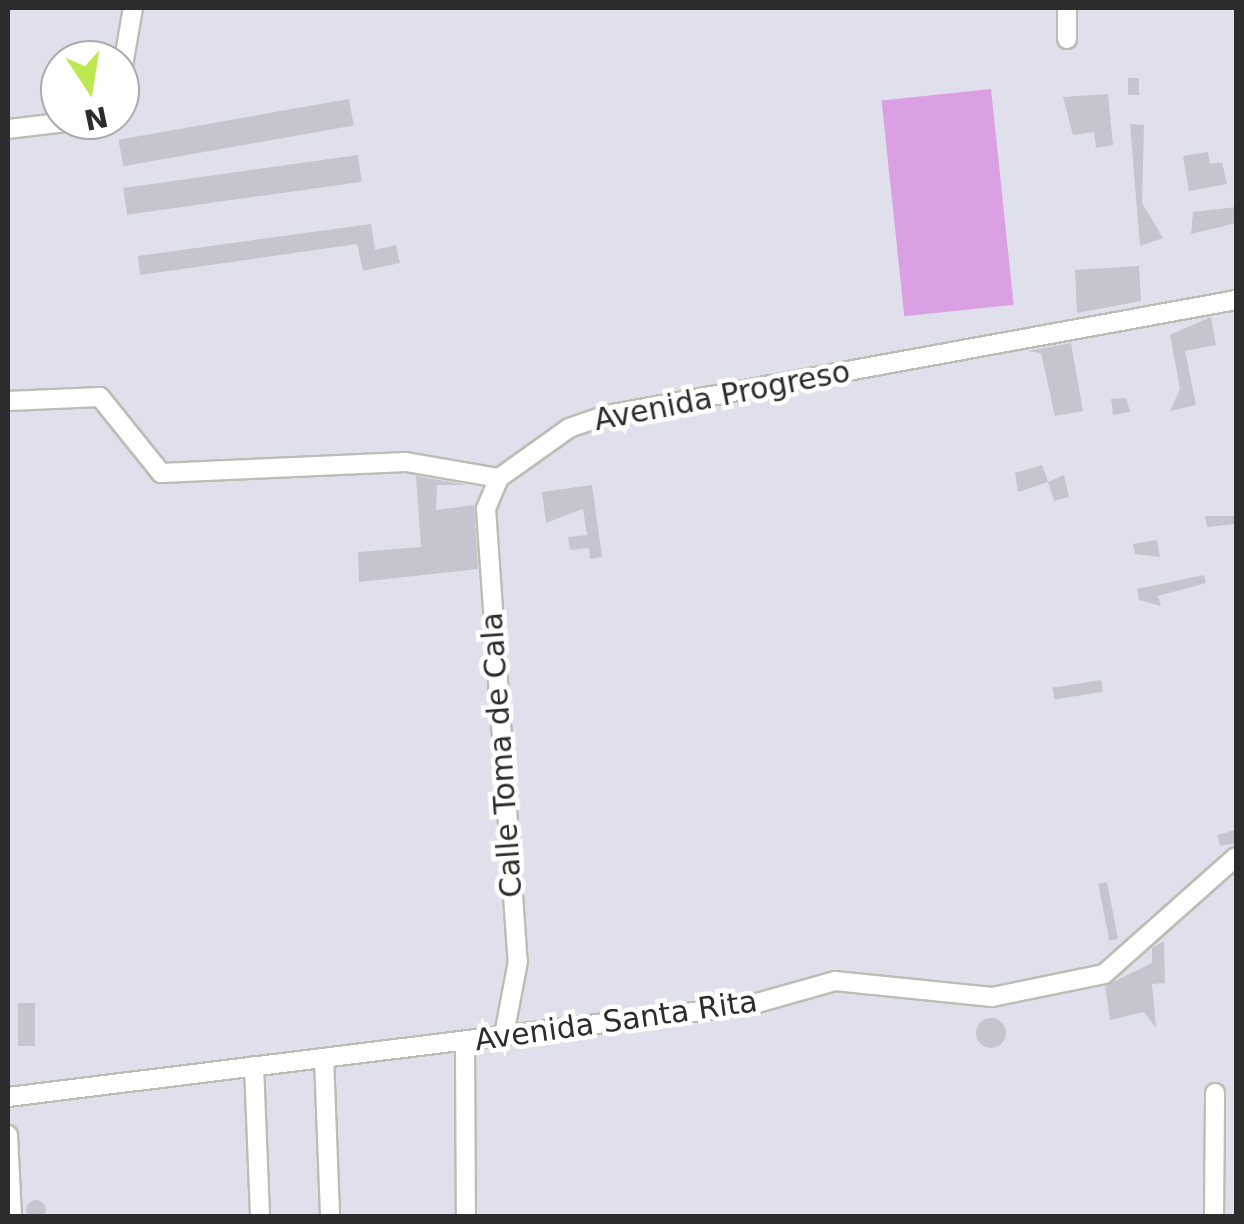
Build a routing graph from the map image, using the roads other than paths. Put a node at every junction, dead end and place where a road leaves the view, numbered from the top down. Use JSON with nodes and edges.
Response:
{"nodes":[{"id":1,"x":134,"y":8,"type":"edge"},
{"id":2,"x":1067,"y":8,"type":"edge"},
{"id":3,"x":1067,"y":39,"type":"dead end"},
{"id":4,"x":128,"y":40,"type":"edge"},
{"id":5,"x":40,"y":125,"type":"edge"},
{"id":6,"x":8,"y":129,"type":"edge"},
{"id":7,"x":1236,"y":300,"type":"edge"},
{"id":8,"x":8,"y":402,"type":"edge"},
{"id":9,"x":499,"y":478,"type":"junction"},
{"id":10,"x":1236,"y":856,"type":"edge"},
{"id":11,"x":504,"y":1035,"type":"junction"},
{"id":12,"x":465,"y":1042,"type":"junction"},
{"id":13,"x":324,"y":1058,"type":"junction"},
{"id":14,"x":254,"y":1066,"type":"junction"},
{"id":15,"x":1214,"y":1093,"type":"dead end"},
{"id":16,"x":8,"y":1097,"type":"edge"},
{"id":17,"x":8,"y":1136,"type":"edge"},
{"id":18,"x":12,"y":1216,"type":"edge"},
{"id":19,"x":260,"y":1216,"type":"edge"},
{"id":20,"x":330,"y":1216,"type":"edge"},
{"id":21,"x":466,"y":1216,"type":"edge"},
{"id":22,"x":1214,"y":1216,"type":"edge"}],
"edges":[{"from":1,"to":4,"type":"street"},
{"from":2,"to":3,"type":"street"},
{"from":5,"to":6,"type":"street"},
{"from":7,"to":9,"type":"street","name":"Avenida Progreso"},
{"from":8,"to":9,"type":"street"},
{"from":9,"to":11,"type":"street","name":"Calle Toma de Cala"},
{"from":10,"to":11,"type":"street","name":"Avenida Santa Rita"},
{"from":11,"to":12,"type":"street","name":"Avenida Santa Rita"},
{"from":12,"to":13,"type":"street","name":"Avenida Santa Rita"},
{"from":12,"to":21,"type":"street"},
{"from":13,"to":14,"type":"street","name":"Avenida Santa Rita"},
{"from":13,"to":20,"type":"street"},
{"from":14,"to":16,"type":"street","name":"Avenida Santa Rita"},
{"from":14,"to":19,"type":"street"},
{"from":15,"to":22,"type":"street"},
{"from":17,"to":18,"type":"street"}]}
